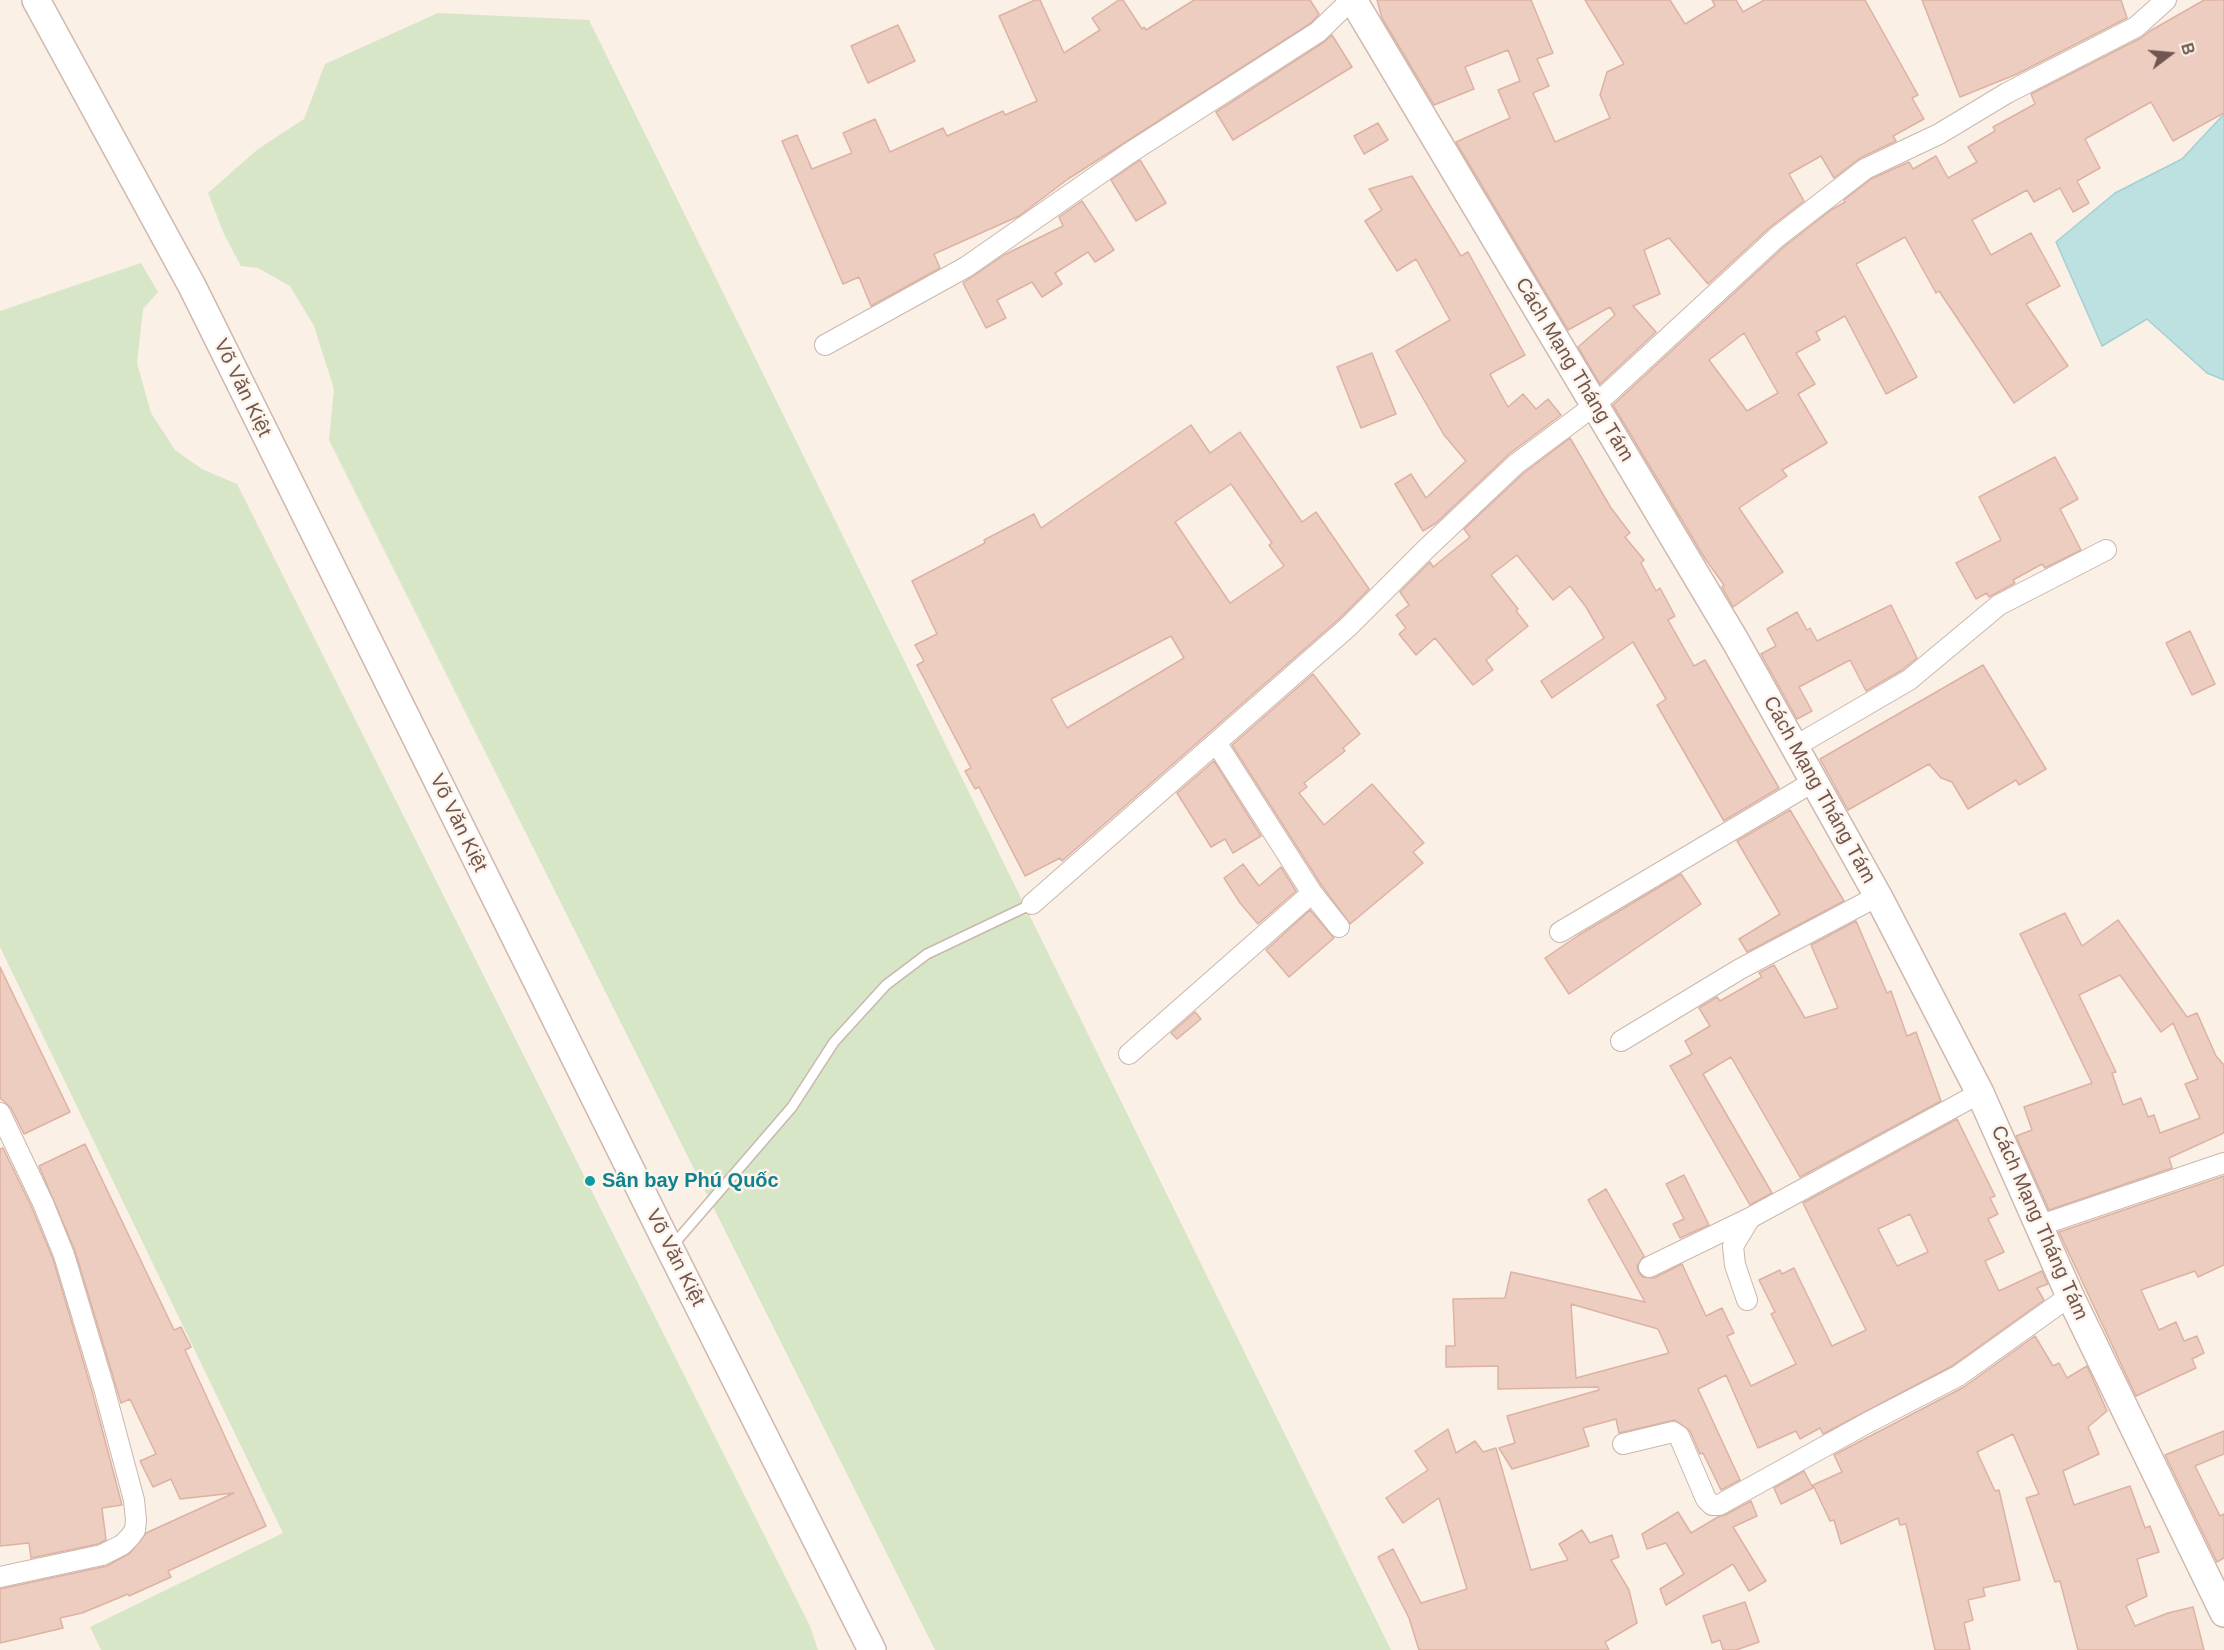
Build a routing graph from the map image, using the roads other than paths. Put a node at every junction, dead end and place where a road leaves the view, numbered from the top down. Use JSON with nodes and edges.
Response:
{"nodes":[{"id":1,"x":36,"y":0,"type":"edge"},
{"id":2,"x":1352,"y":0,"type":"edge"},
{"id":3,"x":2166,"y":0,"type":"edge"},
{"id":4,"x":825,"y":345,"type":"dead end"},
{"id":5,"x":1595,"y":405,"type":"junction"},
{"id":6,"x":2106,"y":550,"type":"dead end"},
{"id":7,"x":1217,"y":744,"type":"junction"},
{"id":8,"x":1794,"y":747,"type":"junction"},
{"id":9,"x":1813,"y":782,"type":"junction"},
{"id":10,"x":1312,"y":893,"type":"junction"},
{"id":11,"x":1878,"y":896,"type":"junction"},
{"id":12,"x":1032,"y":904,"type":"joint"},
{"id":13,"x":1339,"y":927,"type":"dead end"},
{"id":14,"x":1560,"y":932,"type":"dead end"},
{"id":15,"x":1620,"y":1041,"type":"dead end"},
{"id":16,"x":1129,"y":1054,"type":"dead end"},
{"id":17,"x":1980,"y":1093,"type":"junction"},
{"id":18,"x":0,"y":1113,"type":"edge"},
{"id":19,"x":2224,"y":1163,"type":"edge"},
{"id":20,"x":1750,"y":1218,"type":"junction"},
{"id":21,"x":2038,"y":1226,"type":"junction"},
{"id":22,"x":670,"y":1249,"type":"junction"},
{"id":23,"x":1649,"y":1267,"type":"dead end"},
{"id":24,"x":2070,"y":1296,"type":"junction"},
{"id":25,"x":1747,"y":1300,"type":"dead end"},
{"id":26,"x":1623,"y":1444,"type":"dead end"},
{"id":27,"x":0,"y":1576,"type":"edge"},
{"id":28,"x":2224,"y":1613,"type":"edge"},
{"id":29,"x":873,"y":1650,"type":"edge"}],
"edges":[{"from":1,"to":22,"type":"street","name":"Võ Văn Kiệt"},
{"from":2,"to":4,"type":"street"},
{"from":2,"to":5,"type":"street","name":"Cách Mạng Tháng Tám"},
{"from":3,"to":5,"type":"street"},
{"from":5,"to":7,"type":"street"},
{"from":5,"to":8,"type":"street","name":"Cách Mạng Tháng Tám"},
{"from":6,"to":8,"type":"street"},
{"from":7,"to":10,"type":"street"},
{"from":7,"to":12,"type":"street"},
{"from":8,"to":9,"type":"street","name":"Cách Mạng Tháng Tám"},
{"from":9,"to":11,"type":"street","name":"Cách Mạng Tháng Tám"},
{"from":9,"to":14,"type":"street"},
{"from":10,"to":13,"type":"street"},
{"from":10,"to":16,"type":"street"},
{"from":11,"to":15,"type":"street"},
{"from":11,"to":17,"type":"street","name":"Cách Mạng Tháng Tám"},
{"from":12,"to":22,"type":"lane"},
{"from":17,"to":20,"type":"street"},
{"from":17,"to":21,"type":"street","name":"Cách Mạng Tháng Tám"},
{"from":18,"to":27,"type":"street"},
{"from":19,"to":21,"type":"street"},
{"from":20,"to":23,"type":"street"},
{"from":20,"to":25,"type":"street"},
{"from":21,"to":24,"type":"street","name":"Cách Mạng Tháng Tám"},
{"from":22,"to":29,"type":"street","name":"Võ Văn Kiệt"},
{"from":24,"to":26,"type":"street"},
{"from":24,"to":28,"type":"street","name":"Cách Mạng Tháng Tám"}]}
